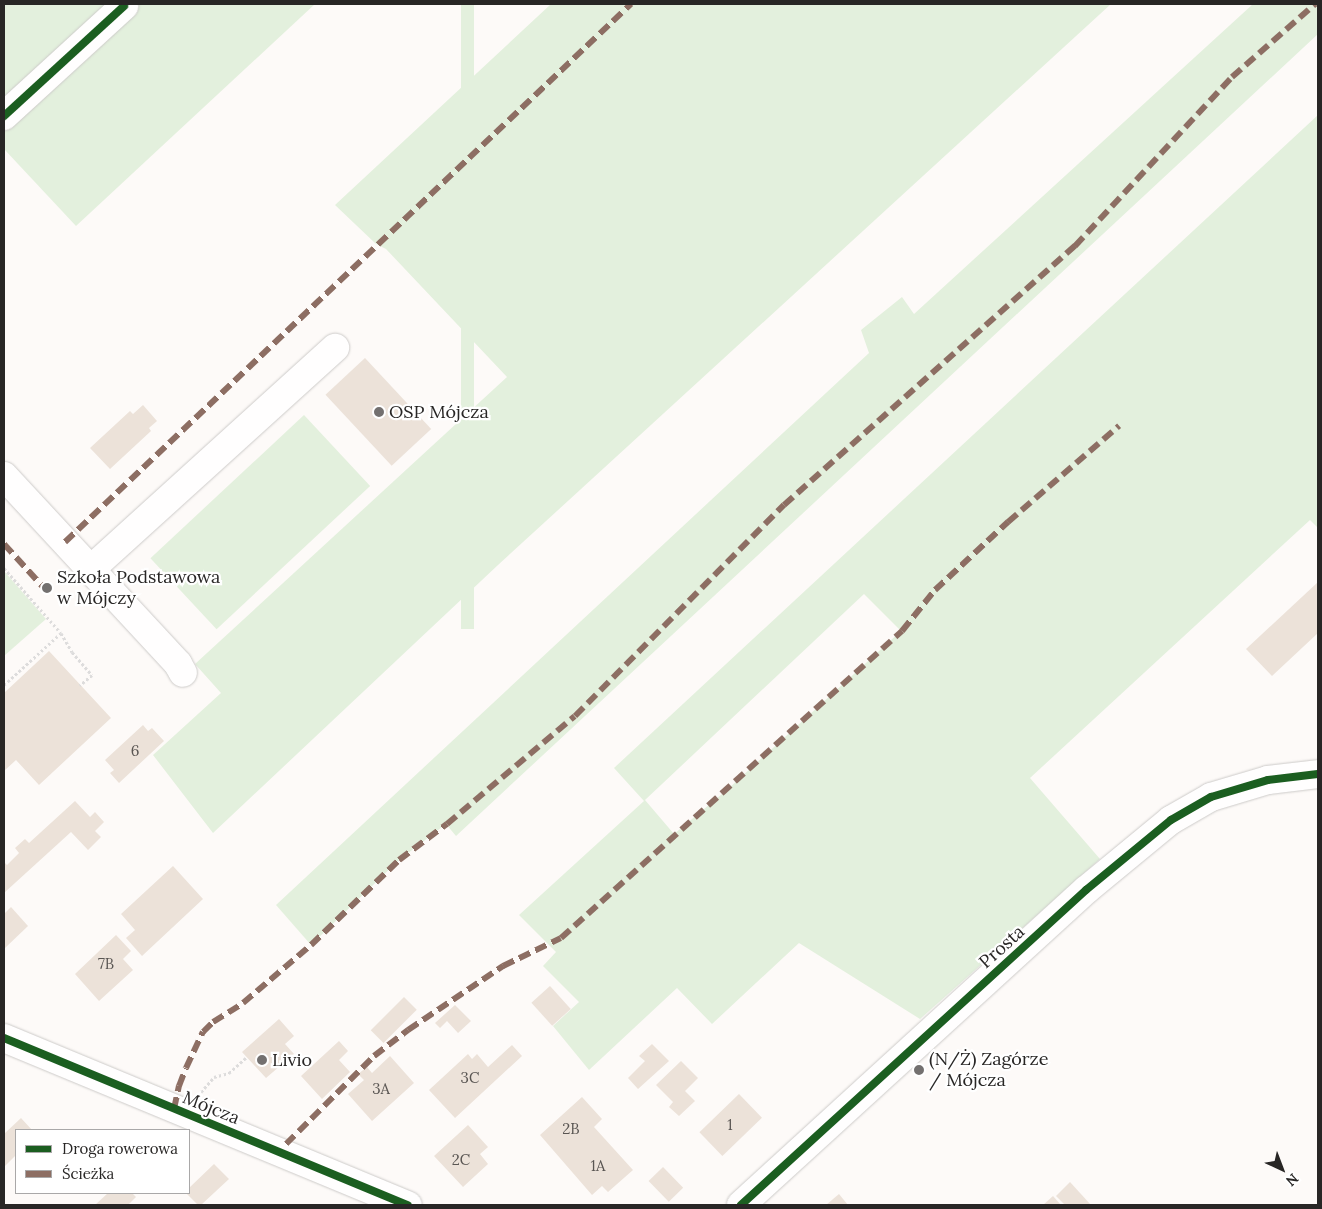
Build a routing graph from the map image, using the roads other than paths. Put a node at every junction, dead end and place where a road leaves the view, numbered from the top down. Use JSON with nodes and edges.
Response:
{"nodes":[{"id":1,"x":124,"y":6,"type":"dead end"},
{"id":2,"x":4,"y":116,"type":"edge"},
{"id":3,"x":335,"y":348,"type":"dead end"},
{"id":4,"x":4,"y":476,"type":"edge"},
{"id":5,"x":90,"y":570,"type":"junction"},
{"id":6,"x":183,"y":673,"type":"dead end"},
{"id":7,"x":1318,"y":774,"type":"edge"},
{"id":8,"x":4,"y":1038,"type":"edge"},
{"id":9,"x":408,"y":1205,"type":"edge"},
{"id":10,"x":741,"y":1205,"type":"edge"}],
"edges":[{"from":1,"to":2,"type":"street"},
{"from":3,"to":5,"type":"street"},
{"from":4,"to":5,"type":"street"},
{"from":5,"to":6,"type":"street"},
{"from":7,"to":10,"type":"street","name":"Prosta"},
{"from":8,"to":9,"type":"street","name":"Mójcza"}]}
